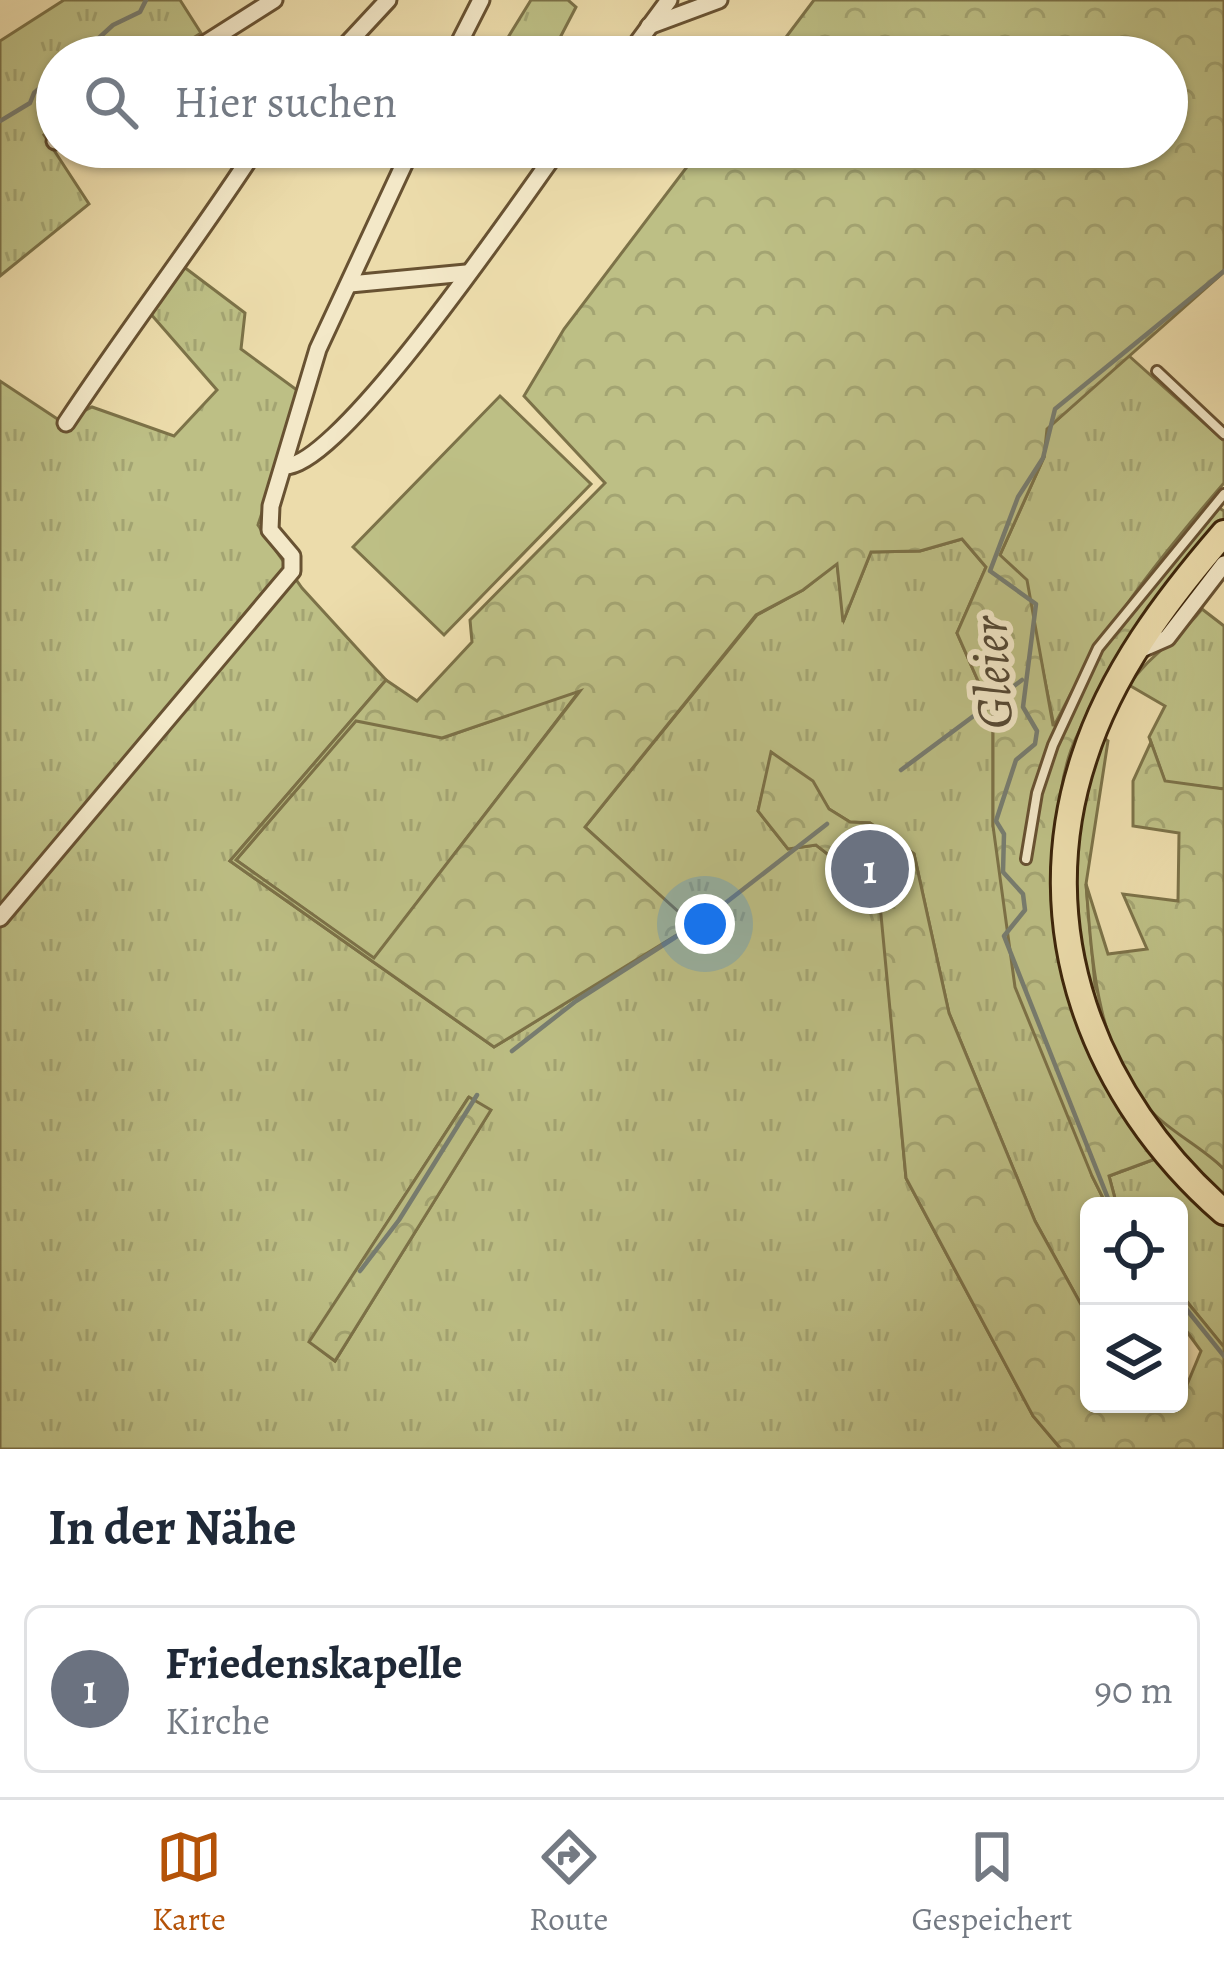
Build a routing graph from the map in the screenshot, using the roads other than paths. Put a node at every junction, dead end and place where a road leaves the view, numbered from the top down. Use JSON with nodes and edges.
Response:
{"nodes":[{"id":1,"x":274,"y":0,"type":"edge"},
{"id":2,"x":388,"y":0,"type":"edge"},
{"id":3,"x":481,"y":0,"type":"edge"},
{"id":4,"x":669,"y":0,"type":"edge"},
{"id":5,"x":719,"y":0,"type":"edge"},
{"id":6,"x":649,"y":26,"type":"junction"},
{"id":7,"x":217,"y":36,"type":"edge"},
{"id":8,"x":355,"y":36,"type":"edge"},
{"id":9,"x":463,"y":36,"type":"edge"},
{"id":10,"x":642,"y":36,"type":"edge"},
{"id":11,"x":244,"y":168,"type":"edge"},
{"id":12,"x":402,"y":168,"type":"edge"},
{"id":13,"x":544,"y":168,"type":"edge"},
{"id":14,"x":466,"y":273,"type":"junction"},
{"id":15,"x":350,"y":284,"type":"junction"},
{"id":16,"x":1157,"y":371,"type":"dead end"},
{"id":17,"x":66,"y":423,"type":"dead end"},
{"id":18,"x":1224,"y":434,"type":"edge"},
{"id":19,"x":284,"y":466,"type":"junction"},
{"id":20,"x":1224,"y":494,"type":"edge"},
{"id":21,"x":1224,"y":532,"type":"edge"},
{"id":22,"x":1224,"y":564,"type":"edge"},
{"id":23,"x":1135,"y":652,"type":"junction"},
{"id":24,"x":1026,"y":859,"type":"dead end"},
{"id":25,"x":0,"y":918,"type":"edge"},
{"id":26,"x":1224,"y":1212,"type":"edge"}],
"edges":[{"from":1,"to":7,"type":"street"},
{"from":2,"to":8,"type":"street"},
{"from":3,"to":9,"type":"street"},
{"from":4,"to":6,"type":"street"},
{"from":5,"to":6,"type":"street"},
{"from":6,"to":10,"type":"street"},
{"from":11,"to":17,"type":"street"},
{"from":12,"to":15,"type":"street"},
{"from":13,"to":14,"type":"street"},
{"from":14,"to":15,"type":"street"},
{"from":14,"to":19,"type":"street"},
{"from":15,"to":19,"type":"street"},
{"from":16,"to":18,"type":"lane"},
{"from":19,"to":25,"type":"street"},
{"from":20,"to":24,"type":"lane"},
{"from":21,"to":23,"type":"main road"},
{"from":22,"to":23,"type":"street"},
{"from":23,"to":26,"type":"main road"}]}
